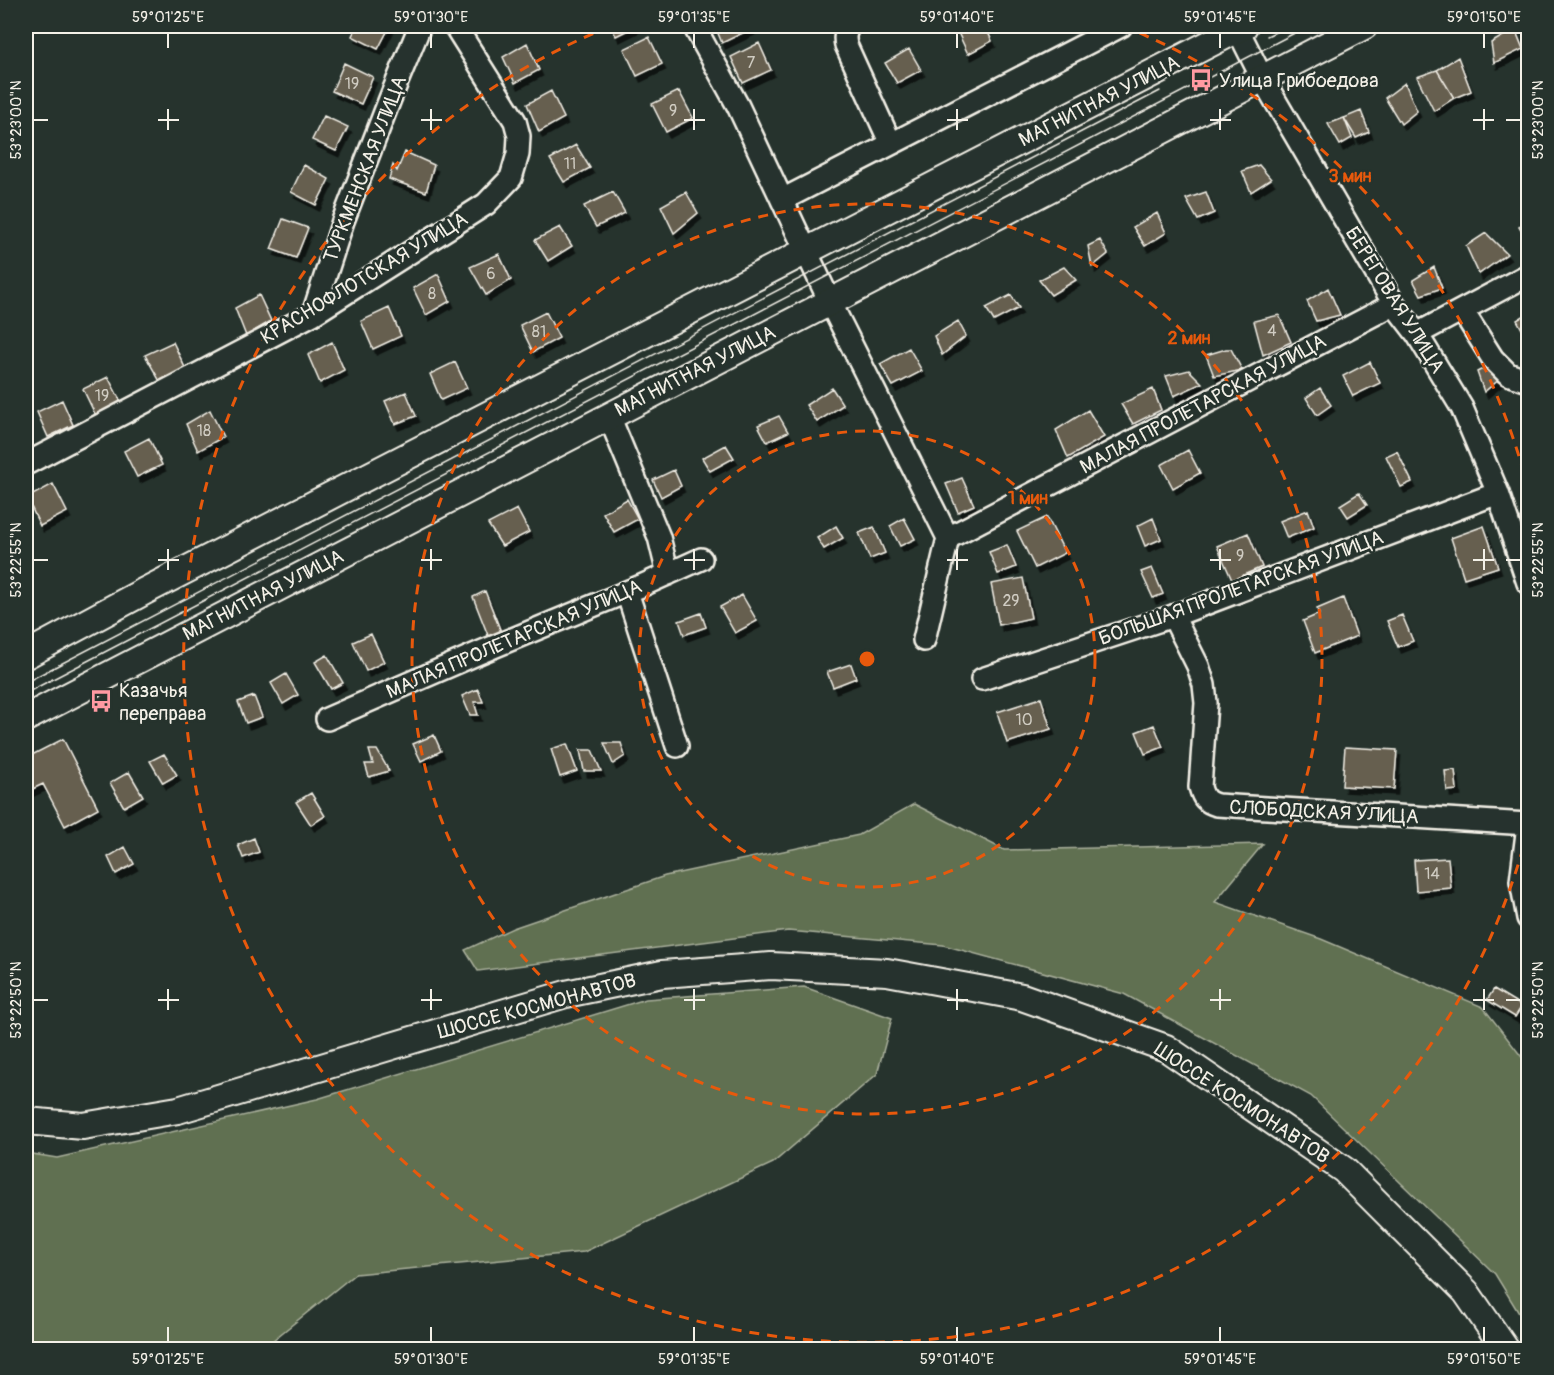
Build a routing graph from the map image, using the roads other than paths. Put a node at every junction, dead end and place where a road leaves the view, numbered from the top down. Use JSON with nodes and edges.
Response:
{"nodes":[{"id":1,"x":420,"y":26,"type":"edge"},
{"id":2,"x":455,"y":26,"type":"edge"},
{"id":3,"x":694,"y":26,"type":"edge"},
{"id":4,"x":849,"y":26,"type":"edge"},
{"id":5,"x":1122,"y":26,"type":"edge"},
{"id":6,"x":1240,"y":26,"type":"edge"},
{"id":7,"x":1364,"y":26,"type":"edge"},
{"id":8,"x":1262,"y":78,"type":"junction"},
{"id":9,"x":891,"y":144,"type":"junction"},
{"id":10,"x":782,"y":200,"type":"junction"},
{"id":11,"x":807,"y":251,"type":"junction"},
{"id":12,"x":1528,"y":275,"type":"edge"},
{"id":13,"x":830,"y":302,"type":"junction"},
{"id":14,"x":1394,"y":304,"type":"junction"},
{"id":15,"x":1462,"y":310,"type":"junction"},
{"id":16,"x":313,"y":314,"type":"junction"},
{"id":17,"x":1417,"y":334,"type":"junction"},
{"id":18,"x":1528,"y":381,"type":"edge"},
{"id":19,"x":609,"y":416,"type":"junction"},
{"id":20,"x":26,"y":464,"type":"edge"},
{"id":21,"x":1498,"y":493,"type":"junction"},
{"id":22,"x":948,"y":538,"type":"junction"},
{"id":23,"x":701,"y":559,"type":"dead end"},
{"id":24,"x":668,"y":574,"type":"junction"},
{"id":25,"x":1528,"y":583,"type":"edge"},
{"id":26,"x":627,"y":592,"type":"junction"},
{"id":27,"x":1173,"y":616,"type":"junction"},
{"id":28,"x":924,"y":640,"type":"dead end"},
{"id":29,"x":26,"y":655,"type":"edge"},
{"id":30,"x":982,"y":678,"type":"dead end"},
{"id":31,"x":26,"y":718,"type":"edge"},
{"id":32,"x":327,"y":719,"type":"dead end"},
{"id":33,"x":678,"y":746,"type":"dead end"},
{"id":34,"x":1528,"y":824,"type":"edge"},
{"id":35,"x":1528,"y":918,"type":"edge"},
{"id":36,"x":26,"y":1121,"type":"edge"},
{"id":37,"x":1506,"y":1350,"type":"edge"}],
"edges":[{"from":1,"to":16,"type":"street","name":"ТУРКМЕНСКАЯ УЛИЦА"},
{"from":2,"to":16,"type":"street","name":"КРАСНОФЛОТСКАЯ УЛИЦА"},
{"from":3,"to":10,"type":"street"},
{"from":4,"to":9,"type":"street"},
{"from":5,"to":9,"type":"street"},
{"from":6,"to":8,"type":"street","name":"БЕРЕГОВАЯ УЛИЦА"},
{"from":6,"to":11,"type":"main road","name":"МАГНИТНАЯ УЛИЦА"},
{"from":7,"to":8,"type":"main road","name":"МАГНИТНАЯ УЛИЦА"},
{"from":8,"to":13,"type":"main road","name":"МАГНИТНАЯ УЛИЦА"},
{"from":8,"to":14,"type":"street","name":"БЕРЕГОВАЯ УЛИЦА"},
{"from":9,"to":10,"type":"street"},
{"from":10,"to":11,"type":"street"},
{"from":11,"to":13,"type":"street"},
{"from":11,"to":29,"type":"main road","name":"МАГНИТНАЯ УЛИЦА"},
{"from":12,"to":15,"type":"street"},
{"from":13,"to":19,"type":"main road","name":"МАГНИТНАЯ УЛИЦА"},
{"from":13,"to":22,"type":"street"},
{"from":14,"to":17,"type":"street","name":"БЕРЕГОВАЯ УЛИЦА"},
{"from":14,"to":22,"type":"street","name":"МАЛАЯ ПРОЛЕТАРСКАЯ УЛИЦА"},
{"from":15,"to":17,"type":"street"},
{"from":15,"to":18,"type":"street"},
{"from":16,"to":20,"type":"street","name":"КРАСНОФЛОТСКАЯ УЛИЦА"},
{"from":17,"to":21,"type":"street","name":"БЕРЕГОВАЯ УЛИЦА"},
{"from":19,"to":24,"type":"street"},
{"from":19,"to":31,"type":"main road","name":"МАГНИТНАЯ УЛИЦА"},
{"from":21,"to":25,"type":"street","name":"БЕРЕГОВАЯ УЛИЦА"},
{"from":21,"to":27,"type":"street","name":"БОЛЬШАЯ ПРОЛЕТАРСКАЯ УЛИЦА"},
{"from":22,"to":28,"type":"street"},
{"from":23,"to":24,"type":"street","name":"МАЛАЯ ПРОЛЕТАРСКАЯ УЛИЦА"},
{"from":24,"to":26,"type":"street","name":"МАЛАЯ ПРОЛЕТАРСКАЯ УЛИЦА"},
{"from":26,"to":32,"type":"street","name":"МАЛАЯ ПРОЛЕТАРСКАЯ УЛИЦА"},
{"from":26,"to":33,"type":"street"},
{"from":27,"to":30,"type":"street","name":"БОЛЬШАЯ ПРОЛЕТАРСКАЯ УЛИЦА"},
{"from":27,"to":34,"type":"street","name":"СЛОБОДСКАЯ УЛИЦА"},
{"from":34,"to":35,"type":"street"},
{"from":36,"to":37,"type":"main road","name":"ШОССЕ КОСМОНАВТОВ"}]}
